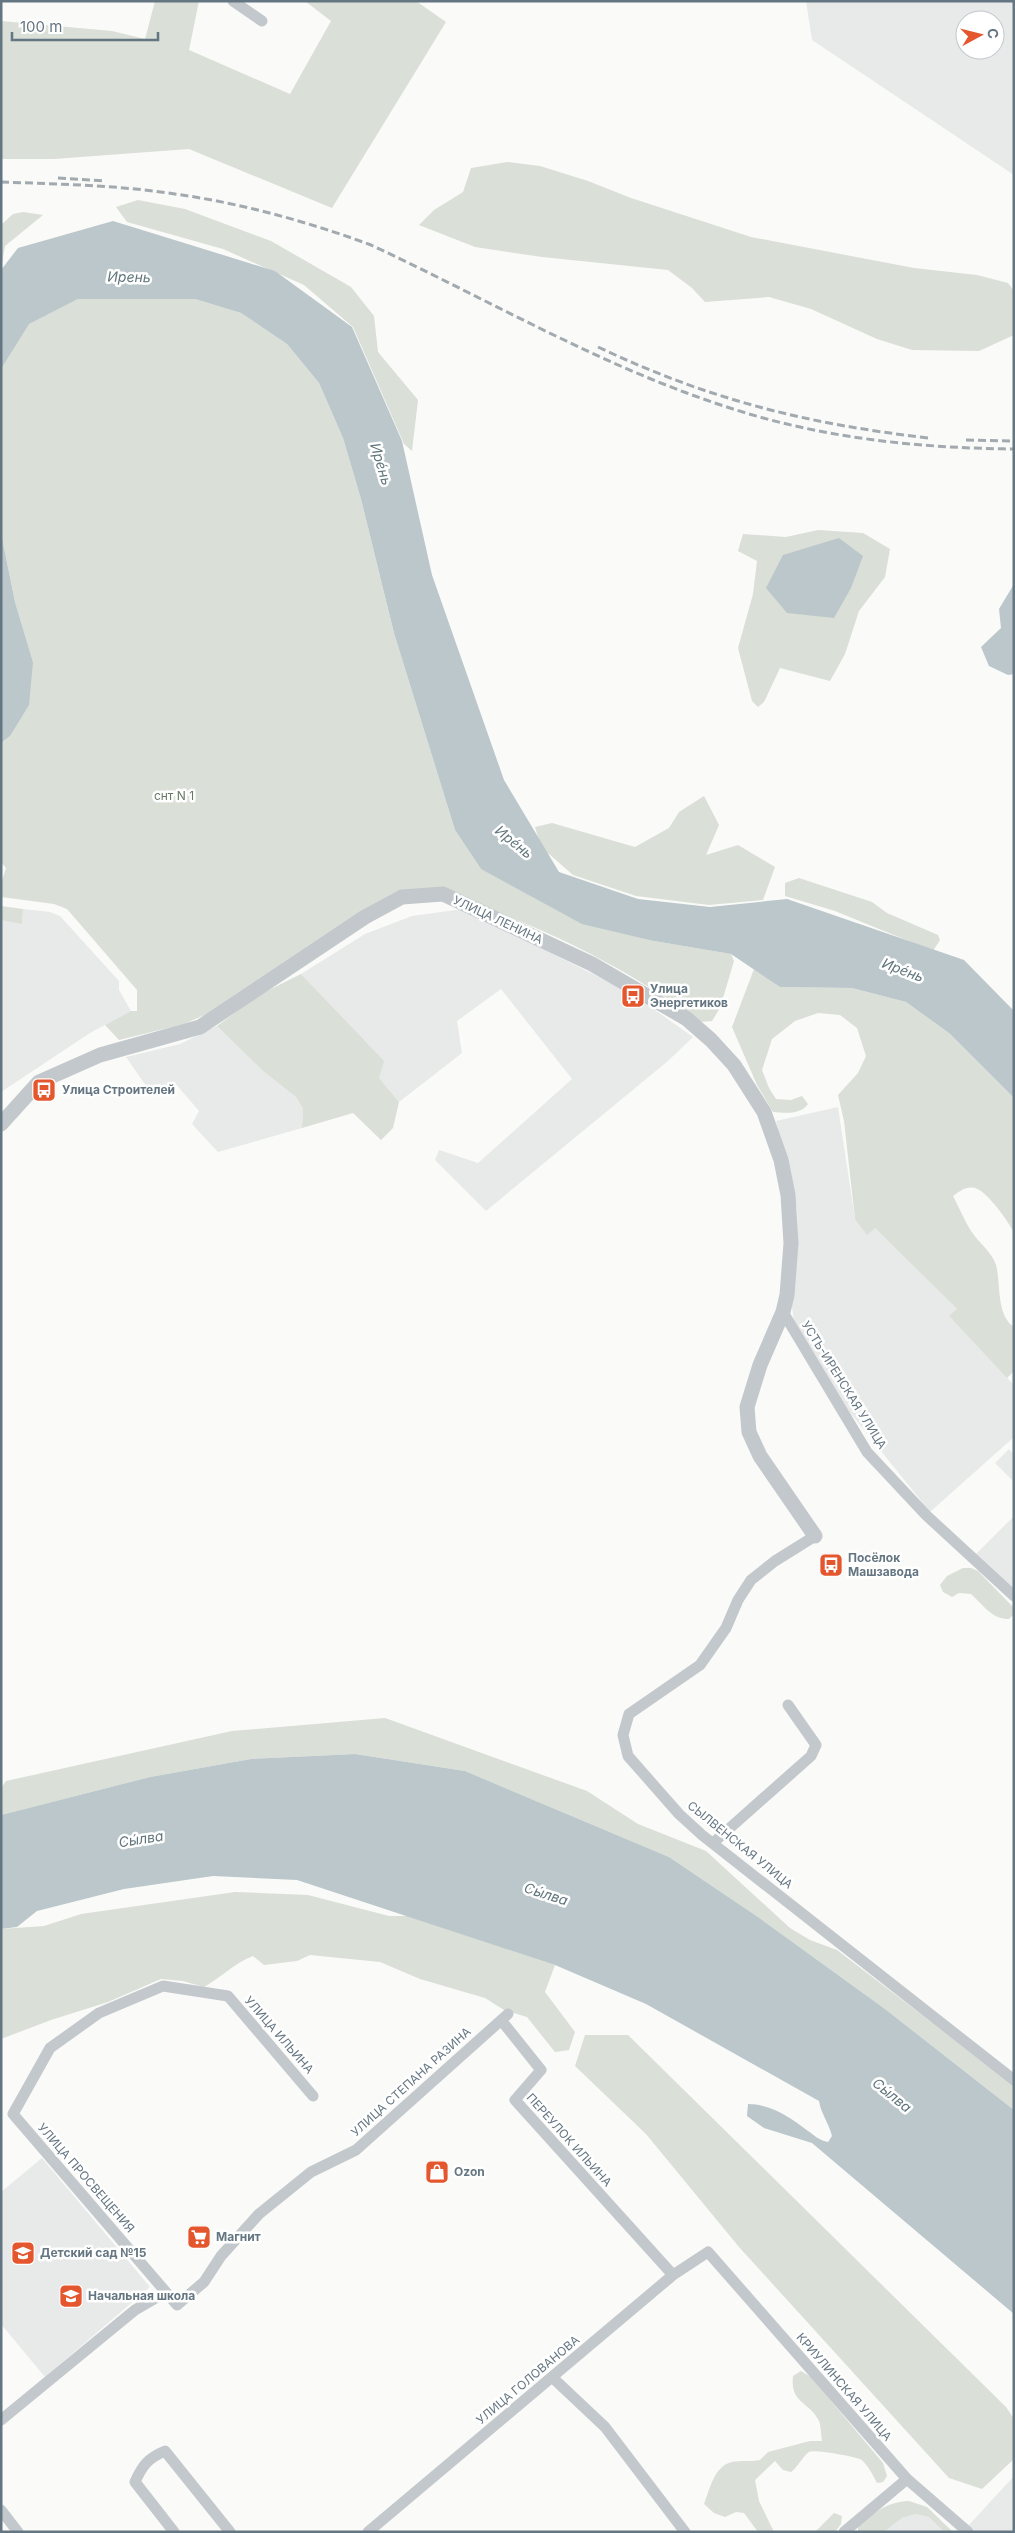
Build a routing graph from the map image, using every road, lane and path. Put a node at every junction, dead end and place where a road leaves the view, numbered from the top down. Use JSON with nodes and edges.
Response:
{"nodes":[{"id":1,"x":233,"y":1,"type":"edge"},
{"id":2,"x":262,"y":21,"type":"dead end"},
{"id":3,"x":1,"y":1124,"type":"edge"},
{"id":4,"x":783,"y":1312,"type":"junction"},
{"id":5,"x":815,"y":1536,"type":"joint"},
{"id":6,"x":1014,"y":1596,"type":"edge"},
{"id":7,"x":788,"y":1705,"type":"dead end"},
{"id":8,"x":713,"y":1843,"type":"junction"},
{"id":9,"x":504,"y":2017,"type":"joint"},
{"id":10,"x":1014,"y":2080,"type":"edge"},
{"id":11,"x":313,"y":2096,"type":"dead end"},
{"id":12,"x":13,"y":2114,"type":"joint"},
{"id":13,"x":708,"y":2252,"type":"joint"},
{"id":14,"x":673,"y":2275,"type":"junction"},
{"id":15,"x":166,"y":2292,"type":"junction"},
{"id":16,"x":177,"y":2305,"type":"joint"},
{"id":17,"x":553,"y":2378,"type":"junction"},
{"id":18,"x":1,"y":2420,"type":"edge"},
{"id":19,"x":907,"y":2479,"type":"junction"},
{"id":20,"x":1,"y":2510,"type":"edge"},
{"id":21,"x":18,"y":2532,"type":"edge"},
{"id":22,"x":174,"y":2532,"type":"edge"},
{"id":23,"x":230,"y":2532,"type":"edge"},
{"id":24,"x":368,"y":2532,"type":"edge"},
{"id":25,"x":685,"y":2532,"type":"edge"},
{"id":26,"x":844,"y":2532,"type":"edge"},
{"id":27,"x":968,"y":2532,"type":"edge"}],
"edges":[{"from":1,"to":2,"type":"street"},
{"from":3,"to":4,"type":"street","name":"УЛИЦА ЛЕНИНА"},
{"from":4,"to":5,"type":"street"},
{"from":4,"to":6,"type":"street","name":"УСТЬ-ИРЕНСКАЯ УЛИЦА"},
{"from":5,"to":8,"type":"street","name":"СЫЛВЕНСКАЯ УЛИЦА"},
{"from":7,"to":8,"type":"street"},
{"from":8,"to":10,"type":"street","name":"СЫЛВЕНСКАЯ УЛИЦА"},
{"from":9,"to":14,"type":"street","name":"ПЕРЕУЛОК ИЛЬИНА"},
{"from":9,"to":16,"type":"street","name":"УЛИЦА СТЕПАНА РАЗИНА"},
{"from":11,"to":12,"type":"street","name":"УЛИЦА ИЛЬИНА"},
{"from":12,"to":15,"type":"street","name":"УЛИЦА ПРОСВЕЩЕНИЯ"},
{"from":13,"to":14,"type":"street","name":"УЛИЦА ГОЛОВАНОВА"},
{"from":13,"to":19,"type":"street","name":"КРИУЛИНСКАЯ УЛИЦА"},
{"from":14,"to":17,"type":"street","name":"УЛИЦА ГОЛОВАНОВА"},
{"from":15,"to":16,"type":"street","name":"УЛИЦА ПРОСВЕЩЕНИЯ"},
{"from":15,"to":18,"type":"street"},
{"from":17,"to":24,"type":"street","name":"УЛИЦА ГОЛОВАНОВА"},
{"from":17,"to":25,"type":"street"},
{"from":19,"to":26,"type":"street"},
{"from":19,"to":27,"type":"street","name":"КРИУЛИНСКАЯ УЛИЦА"},
{"from":20,"to":21,"type":"street"},
{"from":22,"to":23,"type":"street"}]}
